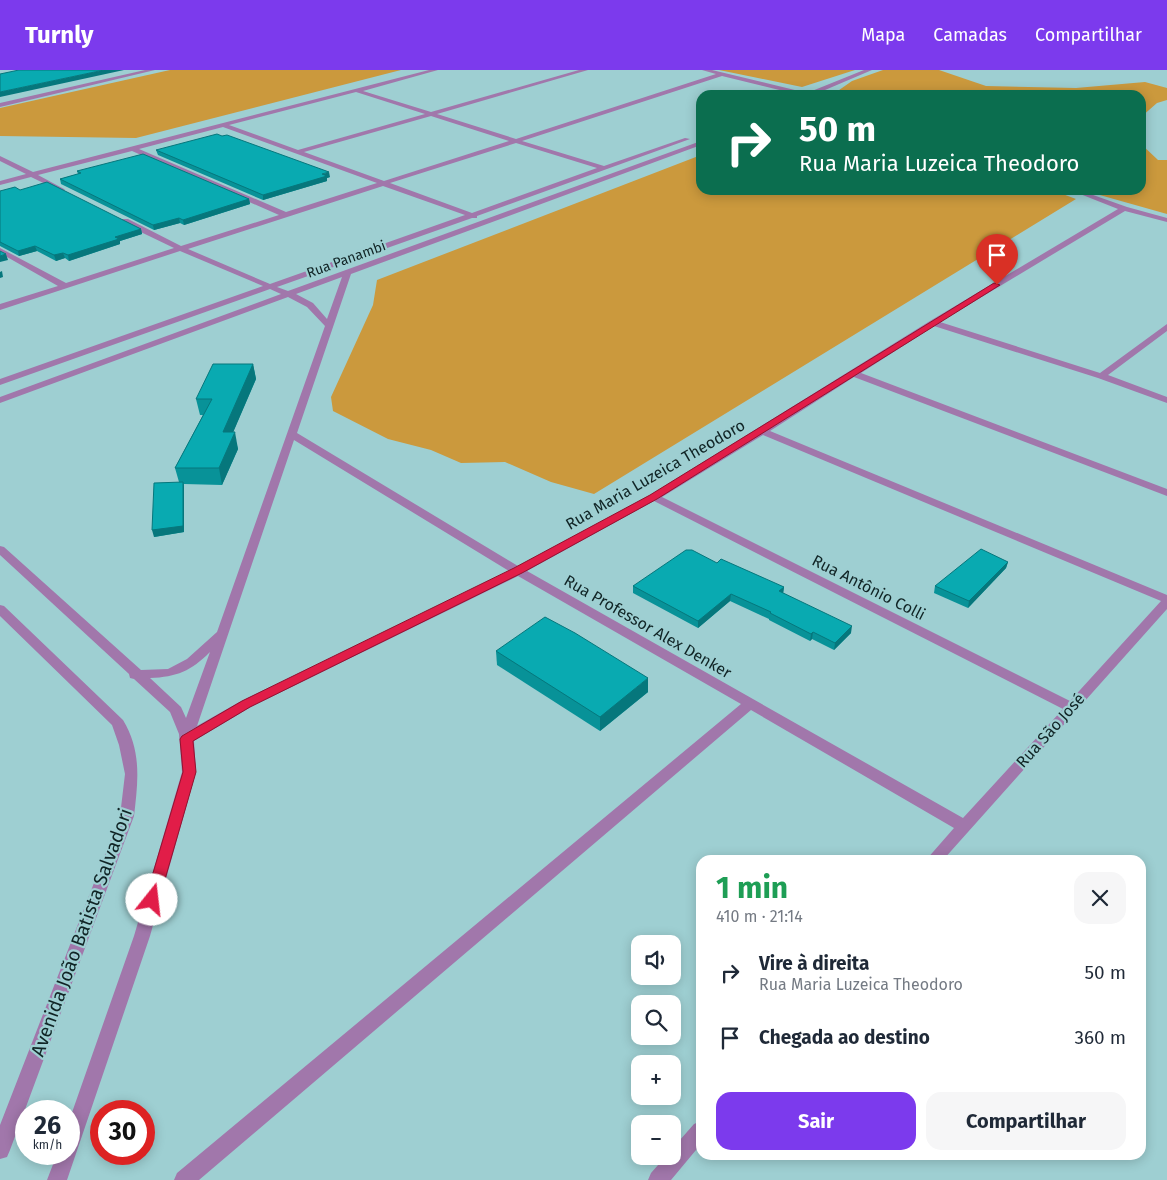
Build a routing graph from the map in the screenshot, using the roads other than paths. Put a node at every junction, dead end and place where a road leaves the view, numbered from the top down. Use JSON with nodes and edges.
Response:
{"nodes":[{"id":1,"x":152,"y":70,"type":"edge"},
{"id":2,"x":435,"y":70,"type":"edge"},
{"id":3,"x":585,"y":70,"type":"edge"},
{"id":4,"x":705,"y":70,"type":"edge"},
{"id":5,"x":869,"y":70,"type":"edge"},
{"id":6,"x":722,"y":74,"type":"junction"},
{"id":7,"x":840,"y":81,"type":"junction"},
{"id":8,"x":355,"y":90,"type":"junction"},
{"id":9,"x":788,"y":90,"type":"edge"},
{"id":10,"x":820,"y":90,"type":"edge"},
{"id":11,"x":831,"y":90,"type":"edge"},
{"id":12,"x":0,"y":105,"type":"edge"},
{"id":13,"x":427,"y":114,"type":"junction"},
{"id":14,"x":223,"y":125,"type":"junction"},
{"id":15,"x":696,"y":136,"type":"edge"},
{"id":16,"x":515,"y":140,"type":"junction"},
{"id":17,"x":696,"y":145,"type":"edge"},
{"id":18,"x":131,"y":148,"type":"junction"},
{"id":19,"x":297,"y":152,"type":"junction"},
{"id":20,"x":0,"y":158,"type":"edge"},
{"id":21,"x":602,"y":168,"type":"junction"},
{"id":22,"x":619,"y":173,"type":"junction"},
{"id":23,"x":31,"y":174,"type":"junction"},
{"id":24,"x":0,"y":183,"type":"edge"},
{"id":25,"x":384,"y":183,"type":"junction"},
{"id":26,"x":66,"y":192,"type":"edge"},
{"id":27,"x":1086,"y":195,"type":"edge"},
{"id":28,"x":1124,"y":209,"type":"junction"},
{"id":29,"x":471,"y":214,"type":"junction"},
{"id":30,"x":286,"y":215,"type":"junction"},
{"id":31,"x":119,"y":218,"type":"edge"},
{"id":32,"x":1167,"y":220,"type":"edge"},
{"id":33,"x":491,"y":222,"type":"junction"},
{"id":34,"x":181,"y":249,"type":"junction"},
{"id":35,"x":0,"y":250,"type":"edge"},
{"id":36,"x":348,"y":272,"type":"junction"},
{"id":37,"x":65,"y":286,"type":"junction"},
{"id":38,"x":268,"y":287,"type":"junction"},
{"id":39,"x":285,"y":294,"type":"junction"},
{"id":40,"x":0,"y":307,"type":"edge"},
{"id":41,"x":933,"y":323,"type":"junction"},
{"id":42,"x":329,"y":326,"type":"junction"},
{"id":43,"x":1167,"y":327,"type":"edge"},
{"id":44,"x":853,"y":373,"type":"junction"},
{"id":45,"x":1101,"y":376,"type":"junction"},
{"id":46,"x":0,"y":382,"type":"edge"},
{"id":47,"x":0,"y":400,"type":"edge"},
{"id":48,"x":1167,"y":400,"type":"edge"},
{"id":49,"x":762,"y":432,"type":"junction"},
{"id":50,"x":293,"y":435,"type":"junction"},
{"id":51,"x":1167,"y":493,"type":"edge"},
{"id":52,"x":654,"y":497,"type":"junction"},
{"id":53,"x":0,"y":549,"type":"edge"},
{"id":54,"x":518,"y":571,"type":"junction"},
{"id":55,"x":1167,"y":601,"type":"edge"},
{"id":56,"x":0,"y":609,"type":"edge"},
{"id":57,"x":222,"y":633,"type":"junction"},
{"id":58,"x":136,"y":675,"type":"junction"},
{"id":59,"x":750,"y":704,"type":"junction"},
{"id":60,"x":1070,"y":707,"type":"junction"},
{"id":61,"x":186,"y":739,"type":"junction"},
{"id":62,"x":964,"y":826,"type":"junction"},
{"id":63,"x":938,"y":855,"type":"edge"},
{"id":64,"x":80,"y":1115,"type":"edge"},
{"id":65,"x":696,"y":1136,"type":"edge"},
{"id":66,"x":0,"y":1150,"type":"edge"},
{"id":67,"x":63,"y":1165,"type":"edge"},
{"id":68,"x":58,"y":1180,"type":"edge"},
{"id":69,"x":184,"y":1180,"type":"edge"},
{"id":70,"x":658,"y":1180,"type":"edge"}],
"edges":[{"from":1,"to":12,"type":"street"},
{"from":2,"to":8,"type":"street"},
{"from":3,"to":13,"type":"street"},
{"from":4,"to":6,"type":"street"},
{"from":5,"to":7,"type":"street"},
{"from":6,"to":9,"type":"street"},
{"from":6,"to":16,"type":"street"},
{"from":7,"to":10,"type":"street"},
{"from":7,"to":11,"type":"street"},
{"from":8,"to":13,"type":"street"},
{"from":8,"to":14,"type":"street"},
{"from":13,"to":16,"type":"street"},
{"from":13,"to":19,"type":"street"},
{"from":14,"to":18,"type":"street"},
{"from":14,"to":19,"type":"street"},
{"from":15,"to":21,"type":"street","name":"Rua Panambi"},
{"from":16,"to":21,"type":"street"},
{"from":16,"to":25,"type":"street"},
{"from":17,"to":22,"type":"street","name":"Rua Panambi"},
{"from":18,"to":23,"type":"street"},
{"from":18,"to":30,"type":"street"},
{"from":19,"to":25,"type":"street"},
{"from":20,"to":23,"type":"street"},
{"from":21,"to":22,"type":"street"},
{"from":21,"to":29,"type":"street","name":"Rua Panambi"},
{"from":22,"to":33,"type":"street","name":"Rua Panambi"},
{"from":23,"to":24,"type":"street"},
{"from":23,"to":26,"type":"street"},
{"from":25,"to":29,"type":"street"},
{"from":25,"to":30,"type":"street"},
{"from":27,"to":28,"type":"street"},
{"from":28,"to":32,"type":"street"},
{"from":28,"to":41,"type":"street","name":"Rua Maria Luzeica Theodoro"},
{"from":29,"to":33,"type":"street"},
{"from":29,"to":38,"type":"street","name":"Rua Panambi"},
{"from":30,"to":34,"type":"street"},
{"from":31,"to":34,"type":"street"},
{"from":33,"to":36,"type":"street","name":"Rua Panambi"},
{"from":34,"to":37,"type":"street"},
{"from":34,"to":38,"type":"street"},
{"from":35,"to":37,"type":"street"},
{"from":36,"to":39,"type":"street","name":"Rua Panambi"},
{"from":36,"to":42,"type":"street"},
{"from":37,"to":40,"type":"street"},
{"from":38,"to":39,"type":"street"},
{"from":38,"to":46,"type":"street","name":"Rua Panambi"},
{"from":39,"to":42,"type":"street"},
{"from":39,"to":47,"type":"street","name":"Rua Panambi"},
{"from":41,"to":44,"type":"street","name":"Rua Maria Luzeica Theodoro"},
{"from":41,"to":45,"type":"street"},
{"from":42,"to":50,"type":"street"},
{"from":43,"to":45,"type":"street"},
{"from":44,"to":49,"type":"street","name":"Rua Maria Luzeica Theodoro"},
{"from":44,"to":51,"type":"street"},
{"from":45,"to":48,"type":"street"},
{"from":49,"to":52,"type":"street","name":"Rua Maria Luzeica Theodoro"},
{"from":49,"to":55,"type":"street"},
{"from":50,"to":54,"type":"street","name":"Rua Professor Alex Denker"},
{"from":50,"to":57,"type":"street"},
{"from":52,"to":54,"type":"street","name":"Rua Maria Luzeica Theodoro"},
{"from":52,"to":60,"type":"street","name":"Rua Antônio Colli"},
{"from":53,"to":58,"type":"street"},
{"from":54,"to":59,"type":"street","name":"Rua Professor Alex Denker"},
{"from":54,"to":61,"type":"street","name":"Rua Maria Luzeica Theodoro"},
{"from":55,"to":60,"type":"street","name":"Rua São José"},
{"from":56,"to":66,"type":"street","name":"Avenida João Batista Salvadori"},
{"from":57,"to":58,"type":"street"},
{"from":57,"to":61,"type":"street"},
{"from":58,"to":61,"type":"street"},
{"from":59,"to":62,"type":"street","name":"Rua Professor Alex Denker"},
{"from":59,"to":69,"type":"street"},
{"from":60,"to":62,"type":"street","name":"Rua São José"},
{"from":61,"to":64,"type":"street"},
{"from":62,"to":63,"type":"street","name":"Rua São José"},
{"from":65,"to":70,"type":"street"},
{"from":67,"to":68,"type":"street"}]}
